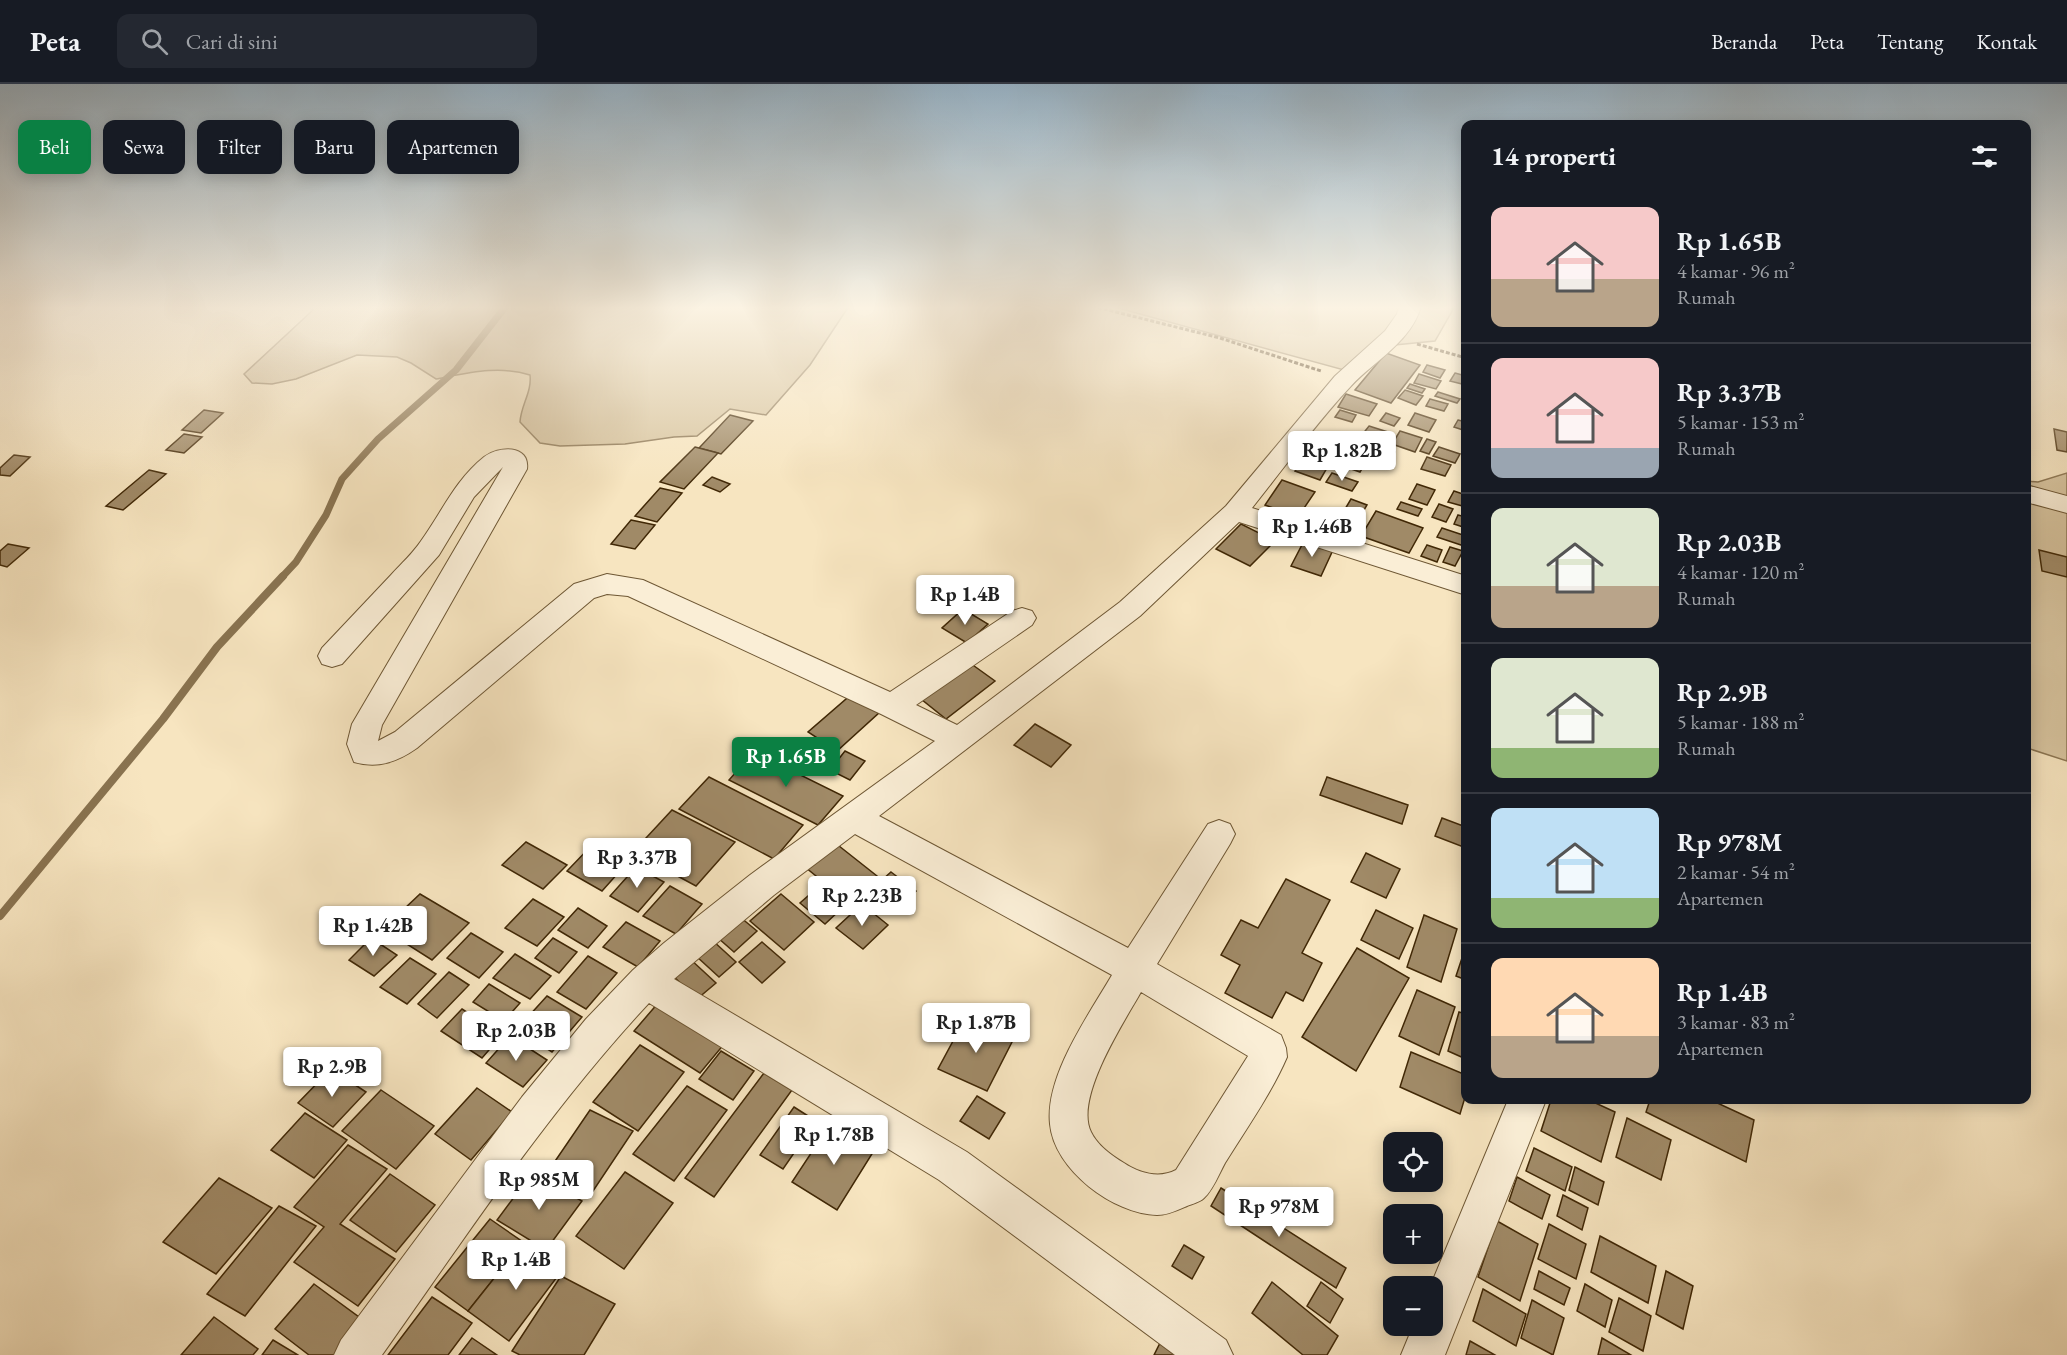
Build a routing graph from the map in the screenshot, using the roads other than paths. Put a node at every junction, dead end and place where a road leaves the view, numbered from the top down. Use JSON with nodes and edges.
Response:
{"nodes":[{"id":1,"x":1360,"y":365,"type":"edge"},
{"id":2,"x":2031,"y":494,"type":"edge"},
{"id":3,"x":2067,"y":505,"type":"edge"},
{"id":4,"x":1234,"y":512,"type":"junction"},
{"id":5,"x":1461,"y":584,"type":"edge"},
{"id":6,"x":1022,"y":618,"type":"dead end"},
{"id":7,"x":332,"y":656,"type":"dead end"},
{"id":8,"x":892,"y":706,"type":"junction"},
{"id":9,"x":959,"y":740,"type":"junction"},
{"id":10,"x":852,"y":817,"type":"junction"},
{"id":11,"x":1219,"y":834,"type":"dead end"},
{"id":12,"x":1134,"y":969,"type":"junction"},
{"id":13,"x":646,"y":982,"type":"junction"},
{"id":14,"x":1525,"y":1104,"type":"edge"},
{"id":15,"x":356,"y":1355,"type":"edge"},
{"id":16,"x":1211,"y":1355,"type":"edge"},
{"id":17,"x":1423,"y":1355,"type":"edge"}],
"edges":[{"from":1,"to":4,"type":"street"},
{"from":2,"to":3,"type":"street"},
{"from":4,"to":5,"type":"street"},
{"from":4,"to":9,"type":"street"},
{"from":6,"to":8,"type":"street"},
{"from":7,"to":8,"type":"street"},
{"from":8,"to":9,"type":"street"},
{"from":9,"to":10,"type":"street"},
{"from":10,"to":12,"type":"street"},
{"from":10,"to":13,"type":"street"},
{"from":11,"to":12,"type":"street"},
{"from":12,"to":12,"type":"street"},
{"from":13,"to":15,"type":"street"},
{"from":13,"to":16,"type":"street"},
{"from":14,"to":17,"type":"street"}]}
